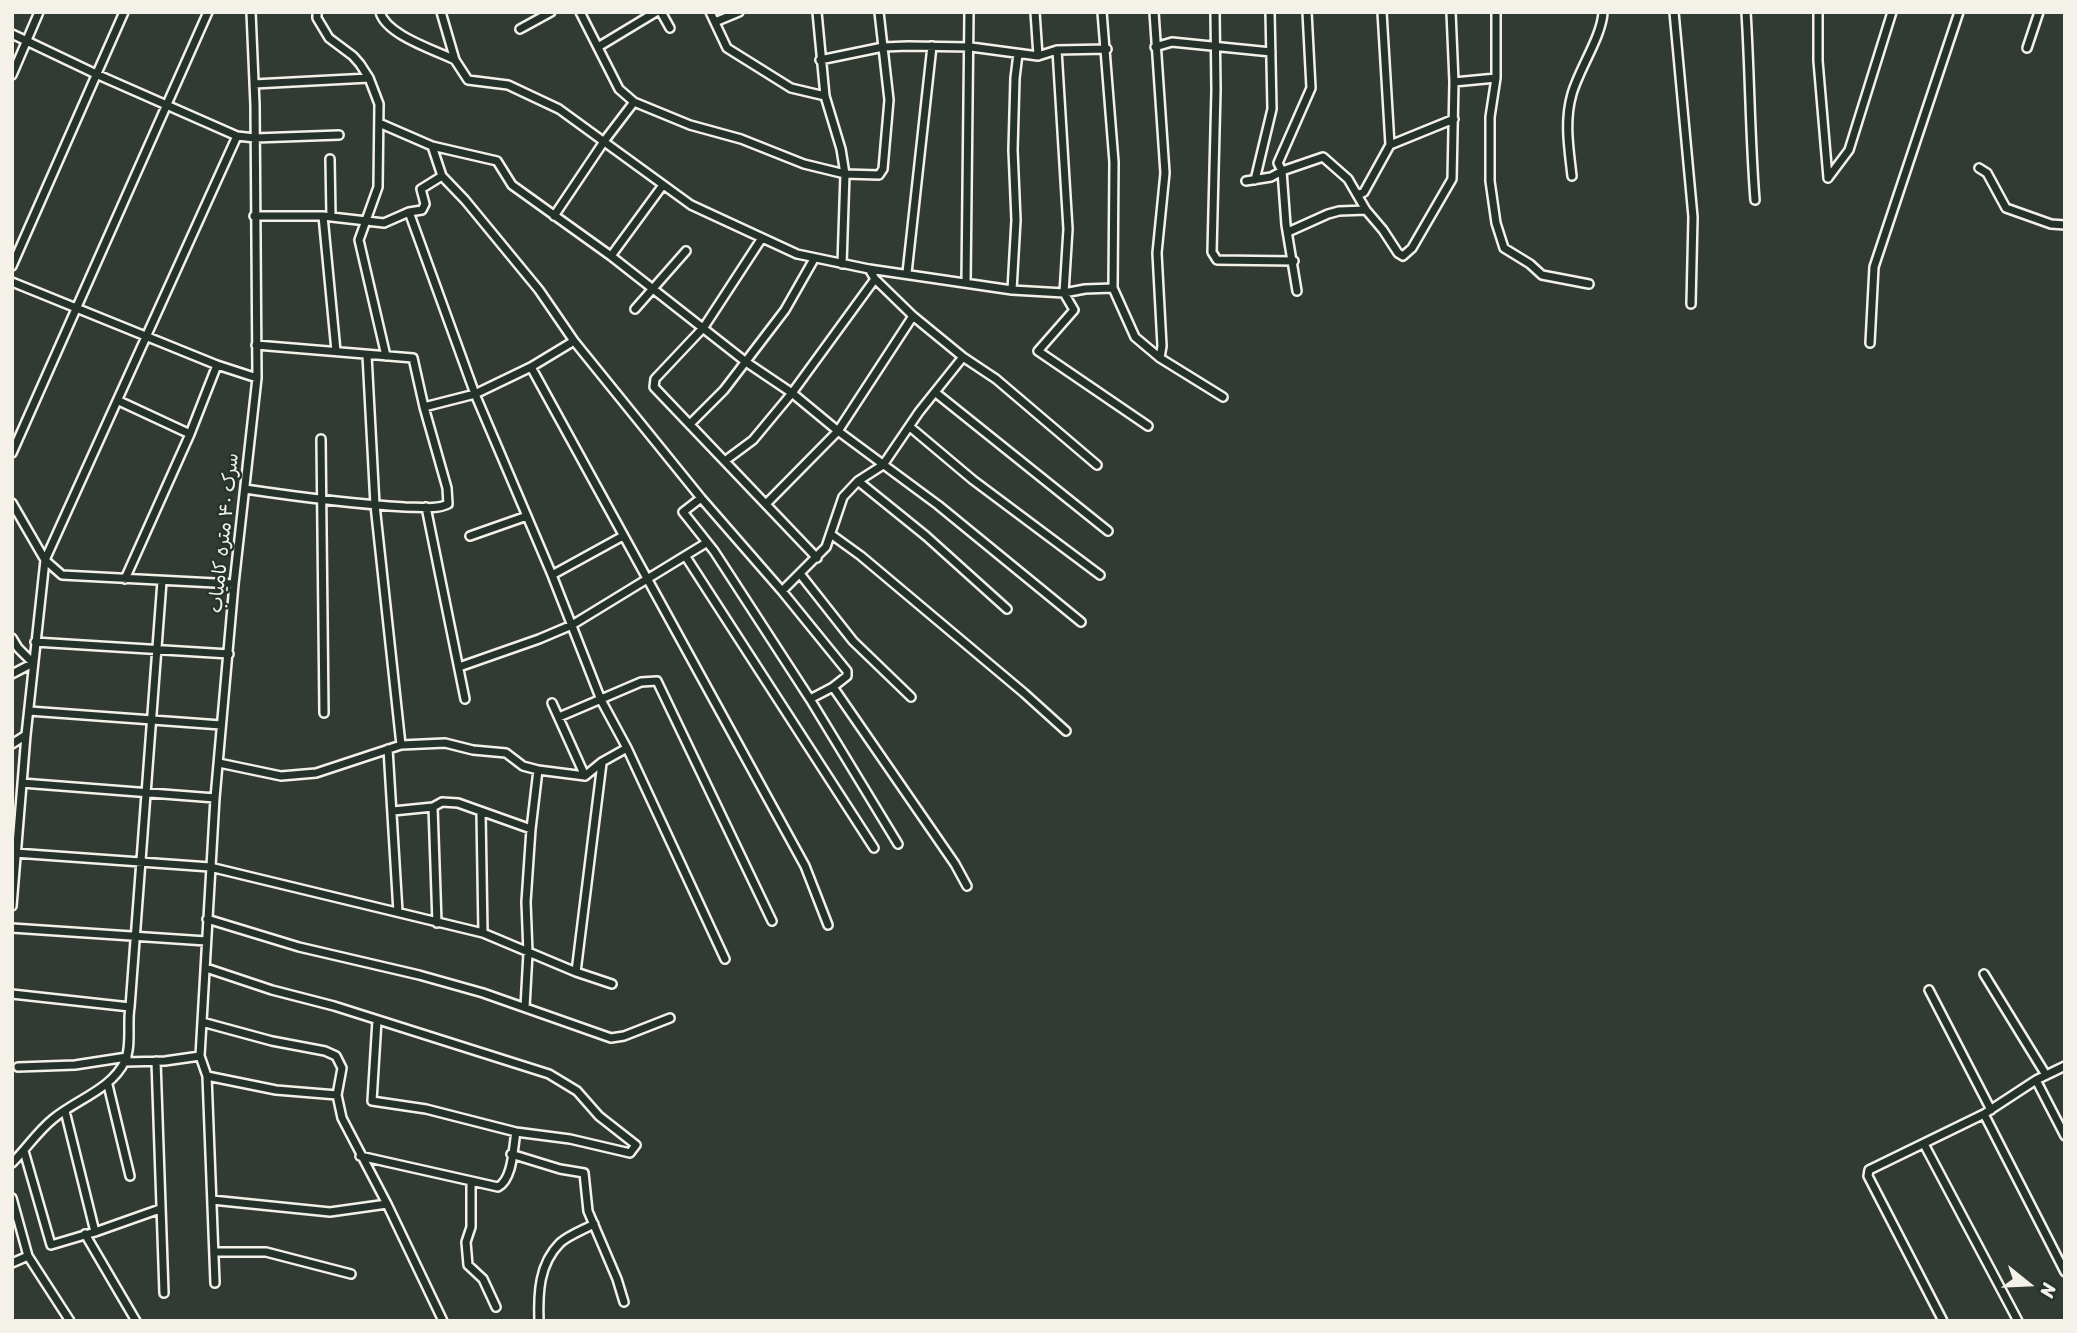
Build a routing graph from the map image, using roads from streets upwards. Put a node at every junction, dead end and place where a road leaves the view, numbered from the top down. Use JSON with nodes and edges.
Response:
{"nodes":[{"id":1,"x":39,"y":12,"type":"edge"},
{"id":2,"x":124,"y":12,"type":"edge"},
{"id":3,"x":208,"y":12,"type":"edge"},
{"id":4,"x":251,"y":12,"type":"edge"},
{"id":5,"x":317,"y":12,"type":"edge"},
{"id":6,"x":380,"y":12,"type":"edge"},
{"id":7,"x":441,"y":12,"type":"edge"},
{"id":8,"x":551,"y":12,"type":"edge"},
{"id":9,"x":580,"y":12,"type":"edge"},
{"id":10,"x":656,"y":12,"type":"edge"},
{"id":11,"x":661,"y":12,"type":"edge"},
{"id":12,"x":709,"y":12,"type":"edge"},
{"id":13,"x":739,"y":12,"type":"edge"},
{"id":14,"x":817,"y":12,"type":"edge"},
{"id":15,"x":879,"y":12,"type":"edge"},
{"id":16,"x":969,"y":12,"type":"edge"},
{"id":17,"x":1035,"y":12,"type":"edge"},
{"id":18,"x":1102,"y":12,"type":"edge"},
{"id":19,"x":1154,"y":12,"type":"edge"},
{"id":20,"x":1215,"y":12,"type":"edge"},
{"id":21,"x":1270,"y":12,"type":"edge"},
{"id":22,"x":1307,"y":12,"type":"edge"},
{"id":23,"x":1382,"y":12,"type":"edge"},
{"id":24,"x":1451,"y":12,"type":"edge"},
{"id":25,"x":1496,"y":12,"type":"edge"},
{"id":26,"x":1603,"y":12,"type":"edge"},
{"id":27,"x":1674,"y":12,"type":"edge"},
{"id":28,"x":1746,"y":12,"type":"edge"},
{"id":29,"x":1818,"y":12,"type":"edge"},
{"id":30,"x":1892,"y":12,"type":"edge"},
{"id":31,"x":1959,"y":12,"type":"edge"},
{"id":32,"x":2039,"y":12,"type":"edge"},
{"id":33,"x":715,"y":22,"type":"junction"},
{"id":34,"x":670,"y":28,"type":"dead end"},
{"id":35,"x":520,"y":29,"type":"dead end"},
{"id":36,"x":12,"y":34,"type":"edge"},
{"id":37,"x":27,"y":41,"type":"junction"},
{"id":38,"x":932,"y":46,"type":"junction"},
{"id":39,"x":1216,"y":46,"type":"junction"},
{"id":40,"x":598,"y":47,"type":"junction"},
{"id":41,"x":883,"y":47,"type":"junction"},
{"id":42,"x":971,"y":47,"type":"junction"},
{"id":43,"x":1155,"y":47,"type":"junction"},
{"id":44,"x":2027,"y":48,"type":"dead end"},
{"id":45,"x":1107,"y":49,"type":"junction"},
{"id":46,"x":1057,"y":50,"type":"junction"},
{"id":47,"x":1271,"y":52,"type":"junction"},
{"id":48,"x":1018,"y":54,"type":"junction"},
{"id":49,"x":1038,"y":56,"type":"junction"},
{"id":50,"x":455,"y":60,"type":"junction"},
{"id":51,"x":820,"y":60,"type":"junction"},
{"id":52,"x":96,"y":74,"type":"junction"},
{"id":53,"x":12,"y":75,"type":"edge"},
{"id":54,"x":369,"y":78,"type":"junction"},
{"id":55,"x":1496,"y":78,"type":"junction"},
{"id":56,"x":1454,"y":82,"type":"junction"},
{"id":57,"x":254,"y":84,"type":"junction"},
{"id":58,"x":825,"y":96,"type":"junction"},
{"id":59,"x":634,"y":102,"type":"junction"},
{"id":60,"x":168,"y":105,"type":"junction"},
{"id":61,"x":1454,"y":119,"type":"junction"},
{"id":62,"x":379,"y":123,"type":"junction"},
{"id":63,"x":237,"y":135,"type":"junction"},
{"id":64,"x":339,"y":135,"type":"dead end"},
{"id":65,"x":255,"y":138,"type":"junction"},
{"id":66,"x":605,"y":141,"type":"junction"},
{"id":67,"x":1390,"y":145,"type":"junction"},
{"id":68,"x":432,"y":146,"type":"junction"},
{"id":69,"x":330,"y":159,"type":"dead end"},
{"id":70,"x":1979,"y":168,"type":"dead end"},
{"id":71,"x":1282,"y":171,"type":"junction"},
{"id":72,"x":845,"y":174,"type":"junction"},
{"id":73,"x":442,"y":176,"type":"junction"},
{"id":74,"x":1572,"y":176,"type":"dead end"},
{"id":75,"x":1255,"y":180,"type":"junction"},
{"id":76,"x":1246,"y":181,"type":"dead end"},
{"id":77,"x":663,"y":185,"type":"junction"},
{"id":78,"x":1358,"y":195,"type":"junction"},
{"id":79,"x":1755,"y":200,"type":"dead end"},
{"id":80,"x":1366,"y":210,"type":"junction"},
{"id":81,"x":409,"y":212,"type":"junction"},
{"id":82,"x":254,"y":216,"type":"junction"},
{"id":83,"x":327,"y":216,"type":"junction"},
{"id":84,"x":554,"y":216,"type":"junction"},
{"id":85,"x":365,"y":222,"type":"junction"},
{"id":86,"x":2065,"y":225,"type":"edge"},
{"id":87,"x":1288,"y":232,"type":"junction"},
{"id":88,"x":762,"y":238,"type":"junction"},
{"id":89,"x":686,"y":251,"type":"dead end"},
{"id":90,"x":611,"y":256,"type":"junction"},
{"id":91,"x":814,"y":259,"type":"junction"},
{"id":92,"x":1294,"y":261,"type":"junction"},
{"id":93,"x":842,"y":264,"type":"junction"},
{"id":94,"x":12,"y":266,"type":"edge"},
{"id":95,"x":869,"y":269,"type":"junction"},
{"id":96,"x":907,"y":273,"type":"junction"},
{"id":97,"x":875,"y":279,"type":"junction"},
{"id":98,"x":12,"y":282,"type":"edge"},
{"id":99,"x":966,"y":282,"type":"junction"},
{"id":100,"x":1589,"y":284,"type":"dead end"},
{"id":101,"x":1113,"y":288,"type":"junction"},
{"id":102,"x":653,"y":290,"type":"junction"},
{"id":103,"x":1012,"y":290,"type":"junction"},
{"id":104,"x":1297,"y":291,"type":"dead end"},
{"id":105,"x":1064,"y":293,"type":"junction"},
{"id":106,"x":1691,"y":304,"type":"dead end"},
{"id":107,"x":635,"y":309,"type":"dead end"},
{"id":108,"x":77,"y":310,"type":"junction"},
{"id":109,"x":913,"y":316,"type":"junction"},
{"id":110,"x":704,"y":327,"type":"junction"},
{"id":111,"x":147,"y":337,"type":"junction"},
{"id":112,"x":574,"y":341,"type":"junction"},
{"id":113,"x":1870,"y":343,"type":"dead end"},
{"id":114,"x":256,"y":345,"type":"junction"},
{"id":115,"x":336,"y":351,"type":"junction"},
{"id":116,"x":367,"y":355,"type":"junction"},
{"id":117,"x":386,"y":356,"type":"junction"},
{"id":118,"x":962,"y":357,"type":"junction"},
{"id":119,"x":1160,"y":358,"type":"junction"},
{"id":120,"x":746,"y":362,"type":"junction"},
{"id":121,"x":217,"y":365,"type":"junction"},
{"id":122,"x":531,"y":367,"type":"junction"},
{"id":123,"x":257,"y":378,"type":"junction"},
{"id":124,"x":792,"y":393,"type":"junction"},
{"id":125,"x":936,"y":393,"type":"junction"},
{"id":126,"x":475,"y":394,"type":"junction"},
{"id":127,"x":1223,"y":397,"type":"dead end"},
{"id":128,"x":119,"y":401,"type":"junction"},
{"id":129,"x":424,"y":408,"type":"junction"},
{"id":130,"x":690,"y":424,"type":"junction"},
{"id":131,"x":1148,"y":426,"type":"dead end"},
{"id":132,"x":910,"y":427,"type":"junction"},
{"id":133,"x":838,"y":431,"type":"junction"},
{"id":134,"x":190,"y":434,"type":"junction"},
{"id":135,"x":321,"y":439,"type":"dead end"},
{"id":136,"x":12,"y":453,"type":"edge"},
{"id":137,"x":726,"y":460,"type":"junction"},
{"id":138,"x":883,"y":465,"type":"junction"},
{"id":139,"x":1097,"y":465,"type":"dead end"},
{"id":140,"x":858,"y":481,"type":"junction"},
{"id":141,"x":246,"y":489,"type":"junction"},
{"id":142,"x":701,"y":498,"type":"junction"},
{"id":143,"x":323,"y":500,"type":"junction"},
{"id":144,"x":12,"y":503,"type":"edge"},
{"id":145,"x":767,"y":503,"type":"junction"},
{"id":146,"x":375,"y":505,"type":"junction"},
{"id":147,"x":426,"y":507,"type":"junction"},
{"id":148,"x":527,"y":516,"type":"junction"},
{"id":149,"x":1108,"y":531,"type":"dead end"},
{"id":150,"x":832,"y":535,"type":"junction"},
{"id":151,"x":470,"y":536,"type":"dead end"},
{"id":152,"x":623,"y":536,"type":"junction"},
{"id":153,"x":706,"y":543,"type":"junction"},
{"id":154,"x":686,"y":557,"type":"junction"},
{"id":155,"x":817,"y":558,"type":"junction"},
{"id":156,"x":45,"y":560,"type":"junction"},
{"id":157,"x":552,"y":575,"type":"junction"},
{"id":158,"x":801,"y":575,"type":"junction"},
{"id":159,"x":1100,"y":575,"type":"dead end"},
{"id":160,"x":125,"y":579,"type":"junction"},
{"id":161,"x":648,"y":579,"type":"junction"},
{"id":162,"x":162,"y":581,"type":"junction"},
{"id":163,"x":234,"y":584,"type":"junction"},
{"id":164,"x":782,"y":591,"type":"junction"},
{"id":165,"x":1007,"y":610,"type":"dead end"},
{"id":166,"x":1080,"y":622,"type":"dead end"},
{"id":167,"x":572,"y":625,"type":"junction"},
{"id":168,"x":12,"y":638,"type":"edge"},
{"id":169,"x":35,"y":642,"type":"junction"},
{"id":170,"x":157,"y":650,"type":"junction"},
{"id":171,"x":229,"y":654,"type":"junction"},
{"id":172,"x":33,"y":663,"type":"junction"},
{"id":173,"x":458,"y":667,"type":"junction"},
{"id":174,"x":12,"y":674,"type":"edge"},
{"id":175,"x":833,"y":687,"type":"junction"},
{"id":176,"x":911,"y":697,"type":"dead end"},
{"id":177,"x":466,"y":699,"type":"dead end"},
{"id":178,"x":810,"y":699,"type":"junction"},
{"id":179,"x":601,"y":700,"type":"junction"},
{"id":180,"x":552,"y":703,"type":"dead end"},
{"id":181,"x":29,"y":711,"type":"junction"},
{"id":182,"x":324,"y":713,"type":"dead end"},
{"id":183,"x":559,"y":717,"type":"junction"},
{"id":184,"x":153,"y":720,"type":"junction"},
{"id":185,"x":221,"y":725,"type":"junction"},
{"id":186,"x":1066,"y":731,"type":"dead end"},
{"id":187,"x":26,"y":735,"type":"junction"},
{"id":188,"x":12,"y":744,"type":"edge"},
{"id":189,"x":401,"y":745,"type":"junction"},
{"id":190,"x":627,"y":748,"type":"junction"},
{"id":191,"x":388,"y":749,"type":"junction"},
{"id":192,"x":602,"y":762,"type":"junction"},
{"id":193,"x":219,"y":763,"type":"junction"},
{"id":194,"x":538,"y":770,"type":"junction"},
{"id":195,"x":585,"y":776,"type":"junction"},
{"id":196,"x":22,"y":783,"type":"junction"},
{"id":197,"x":146,"y":792,"type":"junction"},
{"id":198,"x":215,"y":797,"type":"junction"},
{"id":199,"x":433,"y":807,"type":"junction"},
{"id":200,"x":393,"y":811,"type":"junction"},
{"id":201,"x":481,"y":813,"type":"junction"},
{"id":202,"x":531,"y":828,"type":"junction"},
{"id":203,"x":898,"y":844,"type":"dead end"},
{"id":204,"x":874,"y":848,"type":"dead end"},
{"id":205,"x":15,"y":853,"type":"junction"},
{"id":206,"x":141,"y":861,"type":"junction"},
{"id":207,"x":210,"y":867,"type":"junction"},
{"id":208,"x":967,"y":886,"type":"dead end"},
{"id":209,"x":12,"y":906,"type":"edge"},
{"id":210,"x":398,"y":912,"type":"junction"},
{"id":211,"x":207,"y":919,"type":"junction"},
{"id":212,"x":772,"y":921,"type":"dead end"},
{"id":213,"x":437,"y":923,"type":"junction"},
{"id":214,"x":828,"y":925,"type":"dead end"},
{"id":215,"x":12,"y":928,"type":"edge"},
{"id":216,"x":484,"y":933,"type":"junction"},
{"id":217,"x":135,"y":935,"type":"junction"},
{"id":218,"x":206,"y":941,"type":"junction"},
{"id":219,"x":528,"y":953,"type":"junction"},
{"id":220,"x":725,"y":959,"type":"dead end"},
{"id":221,"x":206,"y":968,"type":"junction"},
{"id":222,"x":576,"y":972,"type":"junction"},
{"id":223,"x":1984,"y":974,"type":"dead end"},
{"id":224,"x":612,"y":984,"type":"dead end"},
{"id":225,"x":1929,"y":990,"type":"dead end"},
{"id":226,"x":12,"y":994,"type":"edge"},
{"id":227,"x":130,"y":1007,"type":"junction"},
{"id":228,"x":525,"y":1007,"type":"junction"},
{"id":229,"x":670,"y":1017,"type":"dead end"},
{"id":230,"x":377,"y":1020,"type":"junction"},
{"id":231,"x":202,"y":1022,"type":"junction"},
{"id":232,"x":200,"y":1056,"type":"junction"},
{"id":233,"x":126,"y":1059,"type":"junction"},
{"id":234,"x":156,"y":1061,"type":"junction"},
{"id":235,"x":2065,"y":1066,"type":"edge"},
{"id":236,"x":18,"y":1067,"type":"dead end"},
{"id":237,"x":2046,"y":1075,"type":"junction"},
{"id":238,"x":207,"y":1076,"type":"junction"},
{"id":239,"x":2036,"y":1080,"type":"junction"},
{"id":240,"x":108,"y":1085,"type":"junction"},
{"id":241,"x":337,"y":1095,"type":"junction"},
{"id":242,"x":65,"y":1111,"type":"junction"},
{"id":243,"x":1988,"y":1112,"type":"junction"},
{"id":244,"x":516,"y":1132,"type":"junction"},
{"id":245,"x":2065,"y":1136,"type":"edge"},
{"id":246,"x":1924,"y":1144,"type":"junction"},
{"id":247,"x":24,"y":1151,"type":"junction"},
{"id":248,"x":512,"y":1154,"type":"junction"},
{"id":249,"x":360,"y":1157,"type":"junction"},
{"id":250,"x":12,"y":1163,"type":"edge"},
{"id":251,"x":130,"y":1176,"type":"dead end"},
{"id":252,"x":471,"y":1181,"type":"junction"},
{"id":253,"x":12,"y":1198,"type":"edge"},
{"id":254,"x":212,"y":1199,"type":"junction"},
{"id":255,"x":387,"y":1204,"type":"junction"},
{"id":256,"x":160,"y":1209,"type":"junction"},
{"id":257,"x":594,"y":1224,"type":"junction"},
{"id":258,"x":95,"y":1232,"type":"junction"},
{"id":259,"x":85,"y":1234,"type":"junction"},
{"id":260,"x":214,"y":1252,"type":"junction"},
{"id":261,"x":28,"y":1255,"type":"junction"},
{"id":262,"x":12,"y":1264,"type":"edge"},
{"id":263,"x":2065,"y":1272,"type":"edge"},
{"id":264,"x":351,"y":1274,"type":"dead end"},
{"id":265,"x":215,"y":1283,"type":"dead end"},
{"id":266,"x":164,"y":1293,"type":"dead end"},
{"id":267,"x":624,"y":1302,"type":"dead end"},
{"id":268,"x":496,"y":1307,"type":"dead end"},
{"id":269,"x":70,"y":1321,"type":"edge"},
{"id":270,"x":136,"y":1321,"type":"edge"},
{"id":271,"x":443,"y":1321,"type":"edge"},
{"id":272,"x":539,"y":1321,"type":"edge"},
{"id":273,"x":1943,"y":1321,"type":"edge"},
{"id":274,"x":2018,"y":1321,"type":"edge"}],
"edges":[{"from":1,"to":37,"type":"street"},
{"from":2,"to":52,"type":"street"},
{"from":3,"to":60,"type":"street"},
{"from":4,"to":57,"type":"street","name":"سرک ۴۰ متره کامیاب"},
{"from":5,"to":54,"type":"street"},
{"from":6,"to":50,"type":"street"},
{"from":7,"to":50,"type":"street"},
{"from":8,"to":35,"type":"street"},
{"from":9,"to":40,"type":"street"},
{"from":10,"to":40,"type":"street"},
{"from":11,"to":34,"type":"street"},
{"from":12,"to":33,"type":"street"},
{"from":13,"to":33,"type":"street"},
{"from":14,"to":51,"type":"street"},
{"from":15,"to":41,"type":"street"},
{"from":16,"to":42,"type":"street"},
{"from":17,"to":49,"type":"street"},
{"from":18,"to":45,"type":"street"},
{"from":19,"to":43,"type":"street"},
{"from":20,"to":39,"type":"street"},
{"from":21,"to":47,"type":"street"},
{"from":22,"to":71,"type":"street"},
{"from":23,"to":67,"type":"street"},
{"from":24,"to":56,"type":"street"},
{"from":25,"to":55,"type":"street"},
{"from":26,"to":74,"type":"street"},
{"from":27,"to":106,"type":"street"},
{"from":28,"to":79,"type":"street"},
{"from":29,"to":30,"type":"street"},
{"from":31,"to":113,"type":"street"},
{"from":32,"to":44,"type":"street"},
{"from":33,"to":58,"type":"street"},
{"from":36,"to":37,"type":"street"},
{"from":37,"to":52,"type":"street"},
{"from":37,"to":53,"type":"street"},
{"from":38,"to":41,"type":"street"},
{"from":38,"to":42,"type":"street"},
{"from":38,"to":96,"type":"street"},
{"from":39,"to":43,"type":"street"},
{"from":39,"to":47,"type":"street"},
{"from":39,"to":92,"type":"street"},
{"from":40,"to":59,"type":"street"},
{"from":41,"to":51,"type":"street"},
{"from":41,"to":72,"type":"street"},
{"from":42,"to":48,"type":"street"},
{"from":42,"to":99,"type":"street"},
{"from":43,"to":119,"type":"street"},
{"from":45,"to":46,"type":"street"},
{"from":45,"to":101,"type":"street"},
{"from":46,"to":49,"type":"street"},
{"from":46,"to":105,"type":"street"},
{"from":47,"to":75,"type":"street"},
{"from":48,"to":49,"type":"street"},
{"from":48,"to":103,"type":"street"},
{"from":50,"to":66,"type":"street"},
{"from":51,"to":58,"type":"street"},
{"from":52,"to":60,"type":"street"},
{"from":52,"to":94,"type":"street"},
{"from":54,"to":57,"type":"street"},
{"from":54,"to":62,"type":"street"},
{"from":55,"to":56,"type":"street"},
{"from":55,"to":100,"type":"street"},
{"from":56,"to":61,"type":"street"},
{"from":57,"to":65,"type":"street","name":"سرک ۴۰ متره کامیاب"},
{"from":58,"to":72,"type":"street"},
{"from":59,"to":66,"type":"street"},
{"from":59,"to":72,"type":"street"},
{"from":60,"to":63,"type":"street"},
{"from":60,"to":108,"type":"street"},
{"from":61,"to":67,"type":"street"},
{"from":61,"to":80,"type":"street"},
{"from":62,"to":68,"type":"street"},
{"from":62,"to":85,"type":"street"},
{"from":63,"to":65,"type":"street"},
{"from":63,"to":111,"type":"street"},
{"from":64,"to":65,"type":"street"},
{"from":65,"to":82,"type":"street","name":"سرک ۴۰ متره کامیاب"},
{"from":66,"to":77,"type":"street"},
{"from":66,"to":84,"type":"street"},
{"from":67,"to":78,"type":"street"},
{"from":68,"to":73,"type":"street"},
{"from":68,"to":84,"type":"street"},
{"from":69,"to":83,"type":"street"},
{"from":70,"to":86,"type":"street"},
{"from":71,"to":75,"type":"street"},
{"from":71,"to":78,"type":"street"},
{"from":71,"to":87,"type":"street"},
{"from":72,"to":93,"type":"street"},
{"from":73,"to":81,"type":"street"},
{"from":73,"to":112,"type":"street"},
{"from":75,"to":76,"type":"street"},
{"from":77,"to":88,"type":"street"},
{"from":77,"to":90,"type":"street"},
{"from":78,"to":80,"type":"street"},
{"from":80,"to":87,"type":"street"},
{"from":81,"to":85,"type":"street"},
{"from":81,"to":126,"type":"street"},
{"from":82,"to":83,"type":"street"},
{"from":82,"to":114,"type":"street","name":"سرک ۴۰ متره کامیاب"},
{"from":83,"to":85,"type":"street"},
{"from":83,"to":115,"type":"street"},
{"from":84,"to":90,"type":"street"},
{"from":85,"to":117,"type":"street"},
{"from":87,"to":92,"type":"street"},
{"from":88,"to":91,"type":"street"},
{"from":88,"to":110,"type":"street"},
{"from":89,"to":102,"type":"street"},
{"from":90,"to":102,"type":"street"},
{"from":91,"to":93,"type":"street"},
{"from":91,"to":120,"type":"street"},
{"from":92,"to":104,"type":"street"},
{"from":93,"to":95,"type":"street"},
{"from":95,"to":96,"type":"street"},
{"from":95,"to":97,"type":"street"},
{"from":96,"to":99,"type":"street"},
{"from":97,"to":109,"type":"street"},
{"from":97,"to":124,"type":"street"},
{"from":98,"to":108,"type":"street"},
{"from":99,"to":103,"type":"street"},
{"from":101,"to":105,"type":"street"},
{"from":101,"to":119,"type":"street"},
{"from":102,"to":107,"type":"street"},
{"from":102,"to":110,"type":"street"},
{"from":103,"to":105,"type":"street"},
{"from":105,"to":131,"type":"street"},
{"from":108,"to":111,"type":"street"},
{"from":108,"to":136,"type":"street"},
{"from":109,"to":118,"type":"street"},
{"from":109,"to":133,"type":"street"},
{"from":110,"to":120,"type":"street"},
{"from":110,"to":130,"type":"street"},
{"from":111,"to":121,"type":"street"},
{"from":111,"to":128,"type":"street"},
{"from":112,"to":122,"type":"street"},
{"from":112,"to":142,"type":"street"},
{"from":114,"to":115,"type":"street"},
{"from":114,"to":123,"type":"street","name":"سرک ۴۰ متره کامیاب"},
{"from":115,"to":116,"type":"street"},
{"from":116,"to":117,"type":"street"},
{"from":116,"to":146,"type":"street"},
{"from":117,"to":129,"type":"street"},
{"from":118,"to":125,"type":"street"},
{"from":118,"to":139,"type":"street"},
{"from":119,"to":127,"type":"street"},
{"from":120,"to":124,"type":"street"},
{"from":120,"to":130,"type":"street"},
{"from":121,"to":123,"type":"street"},
{"from":121,"to":134,"type":"street"},
{"from":122,"to":126,"type":"street"},
{"from":122,"to":152,"type":"street"},
{"from":123,"to":141,"type":"street","name":"سرک ۴۰ متره کامیاب"},
{"from":124,"to":133,"type":"street"},
{"from":124,"to":137,"type":"street"},
{"from":125,"to":132,"type":"street"},
{"from":125,"to":149,"type":"street"},
{"from":126,"to":129,"type":"street"},
{"from":126,"to":148,"type":"street"},
{"from":128,"to":134,"type":"street"},
{"from":128,"to":156,"type":"street"},
{"from":129,"to":147,"type":"street"},
{"from":130,"to":137,"type":"street"},
{"from":132,"to":138,"type":"street"},
{"from":132,"to":159,"type":"street"},
{"from":133,"to":138,"type":"street"},
{"from":133,"to":145,"type":"street"},
{"from":134,"to":160,"type":"street"},
{"from":135,"to":143,"type":"street"},
{"from":137,"to":145,"type":"street"},
{"from":138,"to":140,"type":"street"},
{"from":138,"to":166,"type":"street"},
{"from":140,"to":150,"type":"street"},
{"from":140,"to":165,"type":"street"},
{"from":141,"to":143,"type":"street"},
{"from":141,"to":163,"type":"street","name":"سرک ۴۰ متره کامیاب"},
{"from":142,"to":153,"type":"street"},
{"from":142,"to":164,"type":"street"},
{"from":143,"to":146,"type":"street"},
{"from":143,"to":182,"type":"street"},
{"from":144,"to":156,"type":"street"},
{"from":145,"to":155,"type":"street"},
{"from":146,"to":147,"type":"street"},
{"from":146,"to":189,"type":"street"},
{"from":147,"to":173,"type":"street"},
{"from":148,"to":151,"type":"street"},
{"from":148,"to":157,"type":"street"},
{"from":150,"to":155,"type":"street"},
{"from":150,"to":186,"type":"street"},
{"from":152,"to":157,"type":"street"},
{"from":152,"to":161,"type":"street"},
{"from":153,"to":154,"type":"street"},
{"from":153,"to":178,"type":"street"},
{"from":154,"to":161,"type":"street"},
{"from":154,"to":204,"type":"street"},
{"from":155,"to":158,"type":"street"},
{"from":156,"to":160,"type":"street"},
{"from":156,"to":169,"type":"street"},
{"from":157,"to":167,"type":"street"},
{"from":158,"to":164,"type":"street"},
{"from":158,"to":176,"type":"street"},
{"from":160,"to":162,"type":"street"},
{"from":161,"to":167,"type":"street"},
{"from":161,"to":214,"type":"street"},
{"from":162,"to":163,"type":"street"},
{"from":162,"to":170,"type":"street"},
{"from":163,"to":171,"type":"street","name":"سرک ۴۰ متره کامیاب"},
{"from":164,"to":175,"type":"street"},
{"from":167,"to":173,"type":"street"},
{"from":167,"to":179,"type":"street"},
{"from":168,"to":172,"type":"street"},
{"from":169,"to":170,"type":"street"},
{"from":169,"to":172,"type":"street"},
{"from":170,"to":171,"type":"street"},
{"from":170,"to":184,"type":"street"},
{"from":171,"to":185,"type":"street","name":"سرک ۴۰ متره کامیاب"},
{"from":172,"to":174,"type":"street"},
{"from":172,"to":181,"type":"street"},
{"from":173,"to":177,"type":"street"},
{"from":175,"to":178,"type":"street"},
{"from":175,"to":208,"type":"street"},
{"from":178,"to":203,"type":"street"},
{"from":179,"to":183,"type":"street"},
{"from":179,"to":190,"type":"street"},
{"from":179,"to":212,"type":"street"},
{"from":180,"to":183,"type":"street"},
{"from":181,"to":184,"type":"street"},
{"from":181,"to":187,"type":"street"},
{"from":183,"to":195,"type":"street"},
{"from":184,"to":185,"type":"street"},
{"from":184,"to":197,"type":"street"},
{"from":185,"to":193,"type":"street","name":"سرک ۴۰ متره کامیاب"},
{"from":187,"to":188,"type":"street"},
{"from":187,"to":196,"type":"street"},
{"from":189,"to":191,"type":"street"},
{"from":189,"to":194,"type":"street"},
{"from":190,"to":192,"type":"street"},
{"from":190,"to":220,"type":"street"},
{"from":191,"to":193,"type":"street"},
{"from":191,"to":200,"type":"street"},
{"from":192,"to":195,"type":"street"},
{"from":192,"to":222,"type":"street"},
{"from":193,"to":198,"type":"street","name":"سرک ۴۰ متره کامیاب"},
{"from":194,"to":195,"type":"street"},
{"from":194,"to":202,"type":"street"},
{"from":196,"to":197,"type":"street"},
{"from":196,"to":205,"type":"street"},
{"from":197,"to":198,"type":"street"},
{"from":197,"to":206,"type":"street"},
{"from":198,"to":207,"type":"street","name":"سرک ۴۰ متره کامیاب"},
{"from":199,"to":200,"type":"street"},
{"from":199,"to":201,"type":"street"},
{"from":199,"to":213,"type":"street"},
{"from":200,"to":210,"type":"street"},
{"from":201,"to":202,"type":"street"},
{"from":201,"to":216,"type":"street"},
{"from":202,"to":219,"type":"street"},
{"from":205,"to":206,"type":"street"},
{"from":205,"to":209,"type":"street"},
{"from":206,"to":207,"type":"street"},
{"from":206,"to":217,"type":"street"},
{"from":207,"to":210,"type":"street"},
{"from":207,"to":211,"type":"street","name":"سرک ۴۰ متره کامیاب"},
{"from":210,"to":213,"type":"street"},
{"from":211,"to":218,"type":"street","name":"سرک ۴۰ متره کامیاب"},
{"from":211,"to":228,"type":"street"},
{"from":213,"to":216,"type":"street"},
{"from":215,"to":217,"type":"street"},
{"from":216,"to":219,"type":"street"},
{"from":217,"to":218,"type":"street"},
{"from":217,"to":227,"type":"street"},
{"from":218,"to":221,"type":"street","name":"سرک ۴۰ متره کامیاب"},
{"from":219,"to":222,"type":"street"},
{"from":219,"to":228,"type":"street"},
{"from":221,"to":230,"type":"street"},
{"from":221,"to":231,"type":"street","name":"سرک ۴۰ متره کامیاب"},
{"from":222,"to":224,"type":"street"},
{"from":223,"to":237,"type":"street"},
{"from":225,"to":243,"type":"street"},
{"from":226,"to":227,"type":"street"},
{"from":227,"to":233,"type":"street"},
{"from":228,"to":229,"type":"street"},
{"from":230,"to":244,"type":"street"},
{"from":230,"to":244,"type":"street"},
{"from":231,"to":232,"type":"street","name":"سرک ۴۰ متره کامیاب"},
{"from":231,"to":241,"type":"street"},
{"from":232,"to":234,"type":"street"},
{"from":232,"to":238,"type":"street"},
{"from":233,"to":234,"type":"street"},
{"from":233,"to":236,"type":"street"},
{"from":233,"to":240,"type":"street"},
{"from":234,"to":256,"type":"street"},
{"from":235,"to":237,"type":"street"},
{"from":237,"to":239,"type":"street"},
{"from":238,"to":241,"type":"street"},
{"from":238,"to":254,"type":"street"},
{"from":239,"to":243,"type":"street"},
{"from":239,"to":245,"type":"street"},
{"from":240,"to":242,"type":"street"},
{"from":240,"to":251,"type":"street"},
{"from":241,"to":249,"type":"street"},
{"from":242,"to":247,"type":"street"},
{"from":242,"to":258,"type":"street"},
{"from":243,"to":246,"type":"street"},
{"from":243,"to":263,"type":"street"},
{"from":244,"to":248,"type":"street"},
{"from":246,"to":273,"type":"street"},
{"from":246,"to":274,"type":"street"},
{"from":247,"to":250,"type":"street"},
{"from":247,"to":259,"type":"street"},
{"from":248,"to":252,"type":"street"},
{"from":248,"to":257,"type":"street"},
{"from":249,"to":252,"type":"street"},
{"from":249,"to":255,"type":"street"},
{"from":252,"to":268,"type":"street"},
{"from":253,"to":261,"type":"street"},
{"from":254,"to":255,"type":"street"},
{"from":254,"to":260,"type":"street"},
{"from":255,"to":271,"type":"street"},
{"from":256,"to":258,"type":"street"},
{"from":256,"to":266,"type":"street"},
{"from":257,"to":267,"type":"street"},
{"from":257,"to":272,"type":"street"},
{"from":258,"to":259,"type":"street"},
{"from":259,"to":270,"type":"street"},
{"from":260,"to":264,"type":"street"},
{"from":260,"to":265,"type":"street"},
{"from":261,"to":262,"type":"street"},
{"from":261,"to":269,"type":"street"}]}
